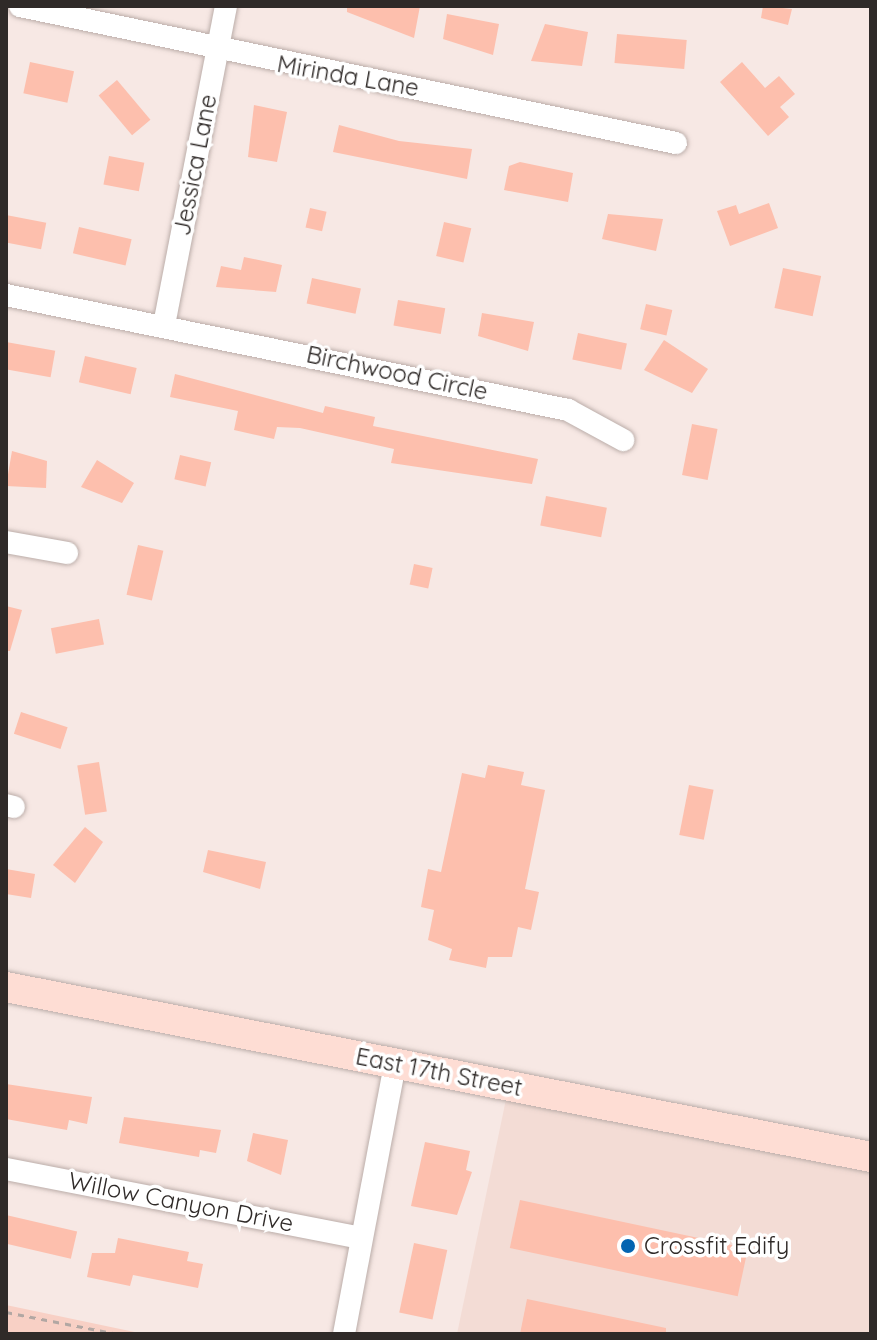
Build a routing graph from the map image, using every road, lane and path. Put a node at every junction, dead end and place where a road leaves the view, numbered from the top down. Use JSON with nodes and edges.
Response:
{"nodes":[{"id":1,"x":20,"y":6,"type":"edge"},
{"id":2,"x":226,"y":6,"type":"edge"},
{"id":3,"x":216,"y":51,"type":"junction"},
{"id":4,"x":676,"y":143,"type":"dead end"},
{"id":5,"x":6,"y":295,"type":"edge"},
{"id":6,"x":164,"y":325,"type":"junction"},
{"id":7,"x":623,"y":440,"type":"dead end"},
{"id":8,"x":6,"y":542,"type":"edge"},
{"id":9,"x":67,"y":553,"type":"dead end"},
{"id":10,"x":6,"y":987,"type":"edge"},
{"id":11,"x":395,"y":1063,"type":"junction"},
{"id":12,"x":871,"y":1157,"type":"edge"},
{"id":13,"x":6,"y":1169,"type":"edge"},
{"id":14,"x":357,"y":1237,"type":"junction"},
{"id":15,"x":6,"y":1312,"type":"edge"},
{"id":16,"x":118,"y":1334,"type":"edge"},
{"id":17,"x":344,"y":1334,"type":"edge"}],
"edges":[{"from":1,"to":3,"type":"street","name":"Mirinda Lane"},
{"from":2,"to":3,"type":"street","name":"Jessica Lane"},
{"from":3,"to":4,"type":"street","name":"Mirinda Lane"},
{"from":3,"to":6,"type":"street","name":"Jessica Lane"},
{"from":5,"to":6,"type":"street","name":"Birchwood Circle"},
{"from":6,"to":7,"type":"street","name":"Birchwood Circle"},
{"from":8,"to":9,"type":"street"},
{"from":10,"to":11,"type":"main road","name":"East 17th Street"},
{"from":11,"to":12,"type":"main road","name":"East 17th Street"},
{"from":11,"to":14,"type":"street"},
{"from":13,"to":14,"type":"street","name":"Willow Canyon Drive"},
{"from":14,"to":17,"type":"street"},
{"from":15,"to":16,"type":"path"}]}
